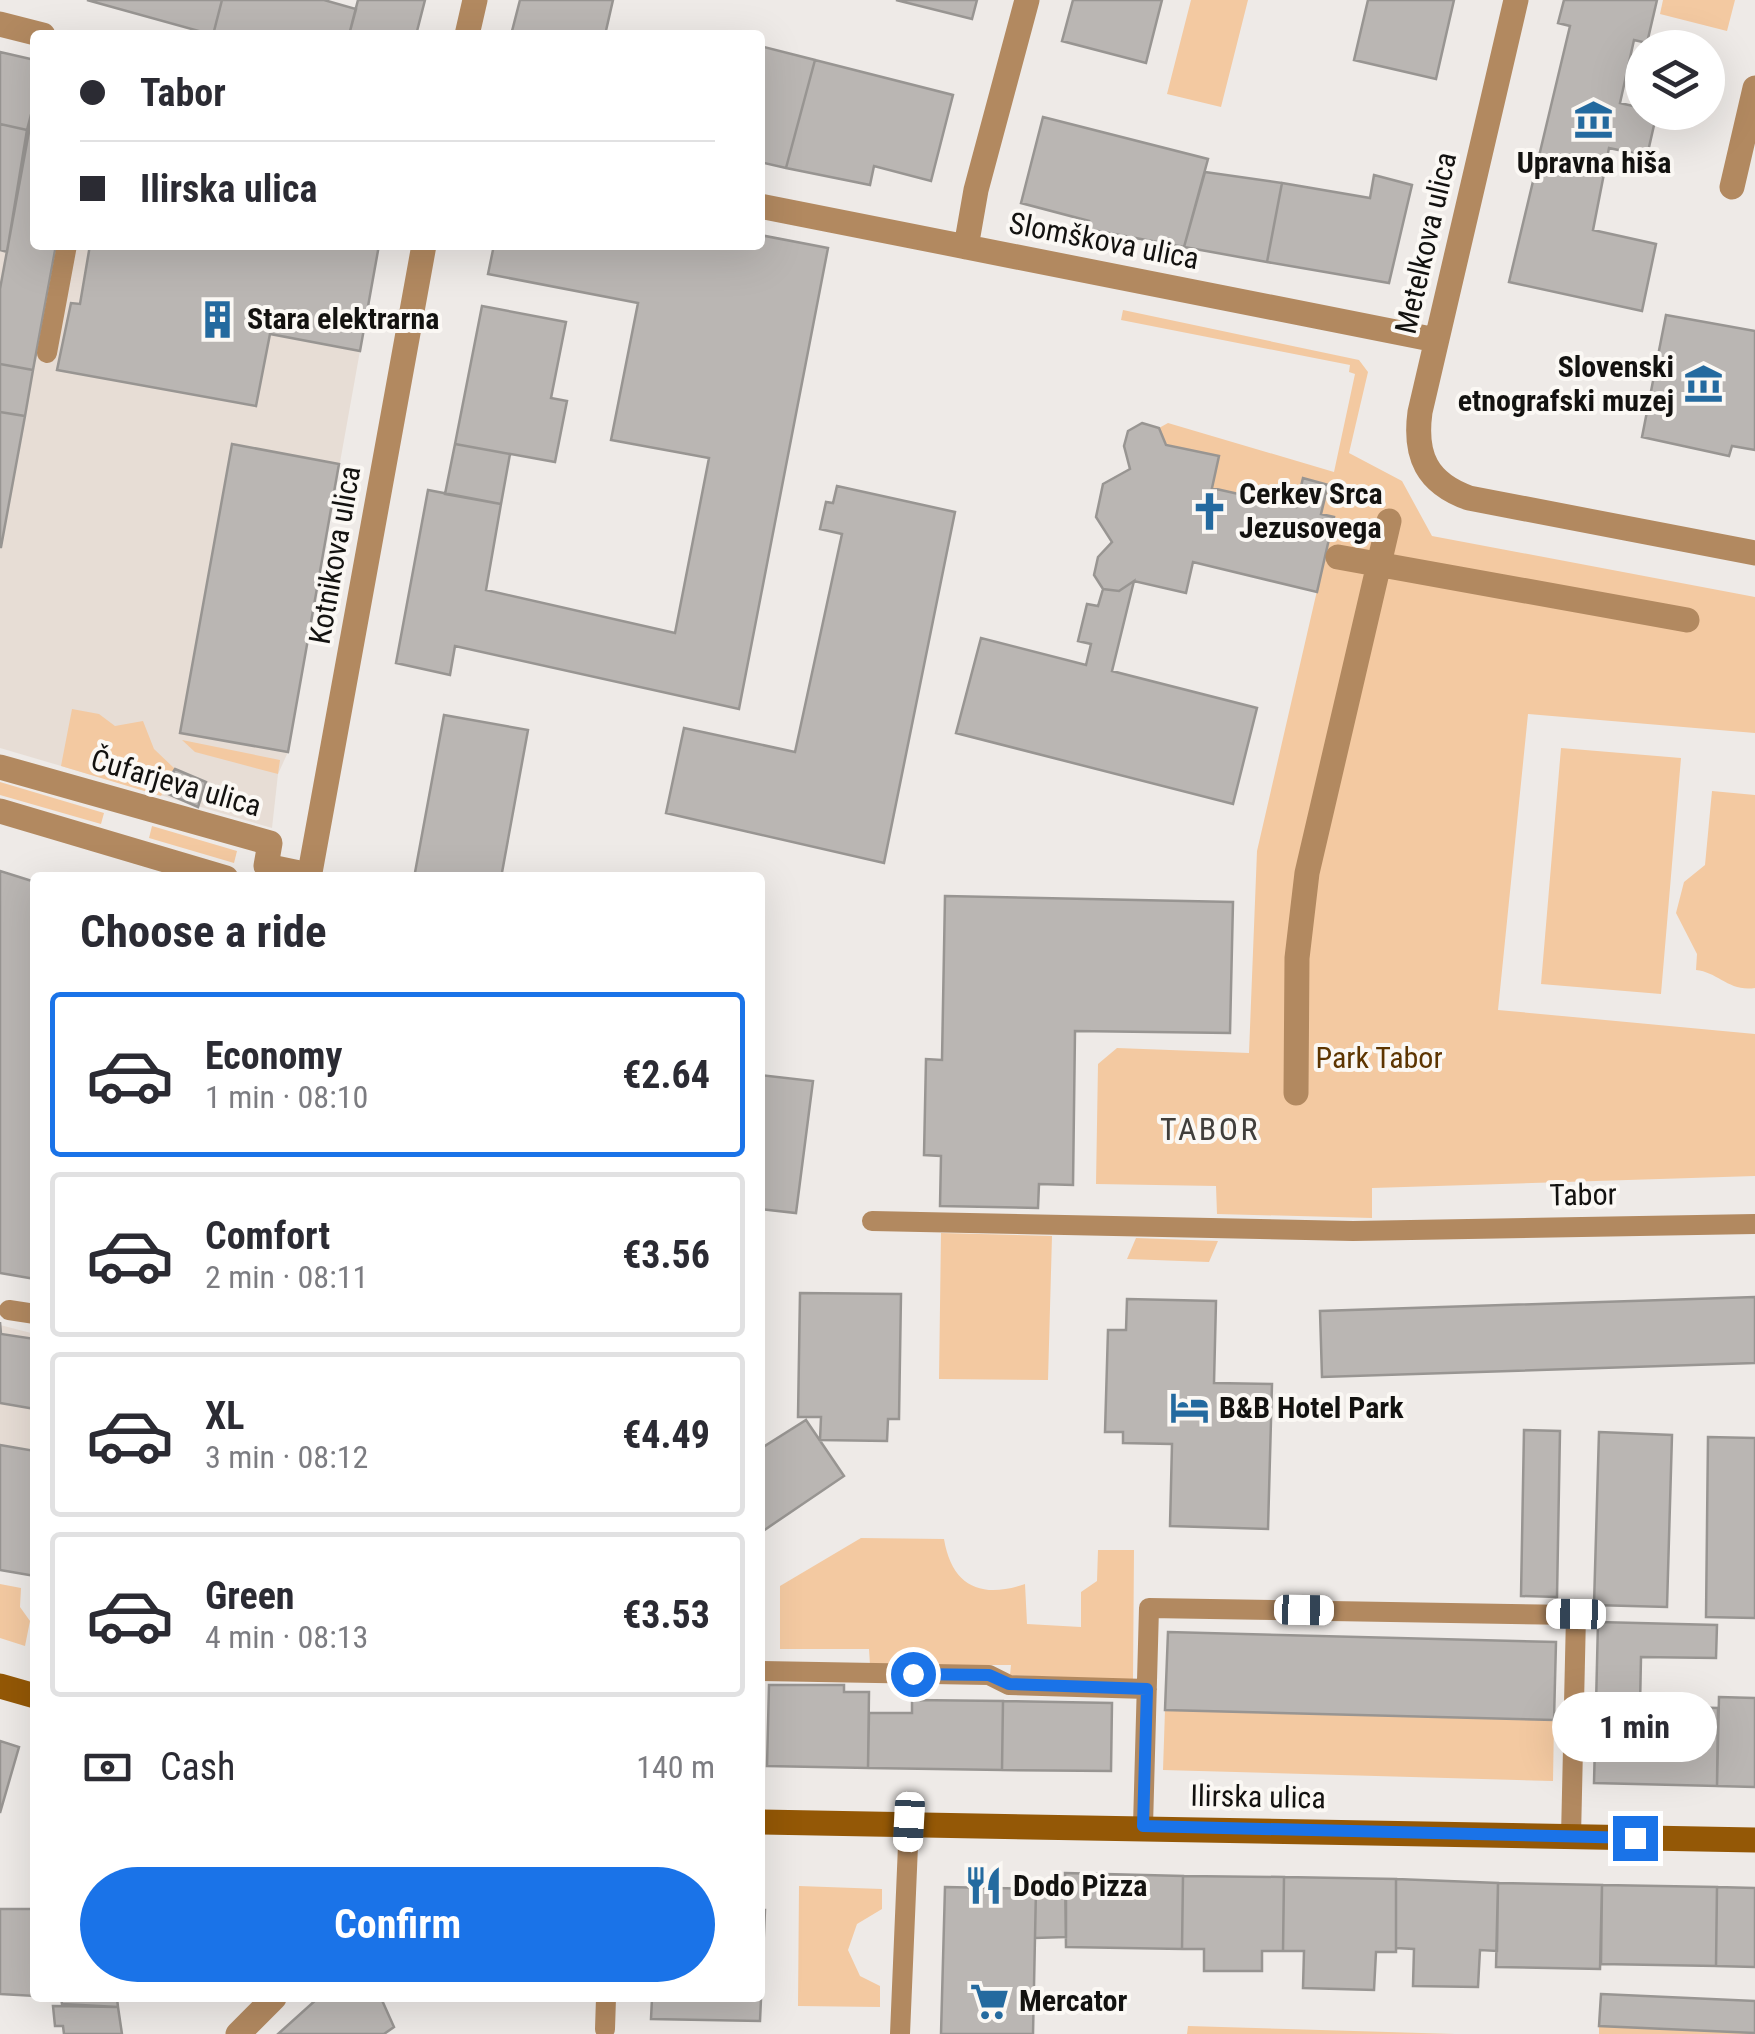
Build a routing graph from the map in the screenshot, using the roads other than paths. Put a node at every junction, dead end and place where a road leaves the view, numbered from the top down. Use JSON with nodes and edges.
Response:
{"nodes":[{"id":1,"x":476,"y":0,"type":"edge"},
{"id":2,"x":1027,"y":0,"type":"edge"},
{"id":3,"x":1516,"y":0,"type":"edge"},
{"id":4,"x":0,"y":24,"type":"edge"},
{"id":5,"x":467,"y":30,"type":"edge"},
{"id":6,"x":30,"y":32,"type":"edge"},
{"id":7,"x":1755,"y":88,"type":"edge"},
{"id":8,"x":1732,"y":188,"type":"dead end"},
{"id":9,"x":765,"y":207,"type":"edge"},
{"id":10,"x":966,"y":247,"type":"junction"},
{"id":11,"x":66,"y":250,"type":"edge"},
{"id":12,"x":423,"y":250,"type":"edge"},
{"id":13,"x":1436,"y":340,"type":"junction"},
{"id":14,"x":47,"y":354,"type":"dead end"},
{"id":15,"x":1389,"y":521,"type":"dead end"},
{"id":16,"x":1755,"y":553,"type":"edge"},
{"id":17,"x":1338,"y":557,"type":"dead end"},
{"id":18,"x":1378,"y":564,"type":"junction"},
{"id":19,"x":1687,"y":620,"type":"dead end"},
{"id":20,"x":0,"y":766,"type":"edge"},
{"id":21,"x":0,"y":811,"type":"edge"},
{"id":22,"x":206,"y":872,"type":"edge"},
{"id":23,"x":292,"y":872,"type":"edge"},
{"id":24,"x":310,"y":872,"type":"edge"},
{"id":25,"x":1296,"y":1093,"type":"dead end"},
{"id":26,"x":872,"y":1220,"type":"dead end"},
{"id":27,"x":1755,"y":1224,"type":"edge"},
{"id":28,"x":8,"y":1310,"type":"dead end"},
{"id":29,"x":30,"y":1313,"type":"edge"},
{"id":30,"x":765,"y":1670,"type":"edge"},
{"id":31,"x":0,"y":1686,"type":"edge"},
{"id":32,"x":1147,"y":1689,"type":"junction"},
{"id":33,"x":30,"y":1695,"type":"edge"},
{"id":34,"x":765,"y":1822,"type":"edge"},
{"id":35,"x":909,"y":1822,"type":"junction"},
{"id":36,"x":1143,"y":1826,"type":"junction"},
{"id":37,"x":1571,"y":1837,"type":"junction"},
{"id":38,"x":1755,"y":1840,"type":"edge"},
{"id":39,"x":270,"y":2002,"type":"edge"},
{"id":40,"x":606,"y":2002,"type":"edge"},
{"id":41,"x":605,"y":2029,"type":"dead end"},
{"id":42,"x":238,"y":2034,"type":"edge"},
{"id":43,"x":900,"y":2034,"type":"edge"}],
"edges":[{"from":1,"to":5,"type":"street"},
{"from":2,"to":10,"type":"street"},
{"from":3,"to":13,"type":"street","name":"Metelkova ulica"},
{"from":4,"to":6,"type":"street"},
{"from":7,"to":8,"type":"street"},
{"from":9,"to":10,"type":"street","name":"Slomškova ulica"},
{"from":10,"to":13,"type":"street","name":"Slomškova ulica"},
{"from":11,"to":14,"type":"lane"},
{"from":12,"to":24,"type":"street","name":"Kotnikova ulica"},
{"from":13,"to":16,"type":"street","name":"Metelkova ulica"},
{"from":15,"to":18,"type":"street"},
{"from":17,"to":18,"type":"street"},
{"from":18,"to":19,"type":"street"},
{"from":18,"to":25,"type":"street"},
{"from":20,"to":23,"type":"street","name":"Čufarjeva ulica"},
{"from":21,"to":22,"type":"street"},
{"from":26,"to":27,"type":"lane","name":"Tabor"},
{"from":28,"to":29,"type":"lane"},
{"from":30,"to":32,"type":"lane"},
{"from":31,"to":33,"type":"main road"},
{"from":32,"to":36,"type":"lane"},
{"from":32,"to":37,"type":"lane"},
{"from":34,"to":35,"type":"main road","name":"Ilirska ulica"},
{"from":35,"to":36,"type":"main road","name":"Ilirska ulica"},
{"from":35,"to":43,"type":"lane"},
{"from":36,"to":37,"type":"main road","name":"Ilirska ulica"},
{"from":37,"to":38,"type":"main road","name":"Ilirska ulica"},
{"from":39,"to":42,"type":"street"},
{"from":40,"to":41,"type":"lane"}]}
